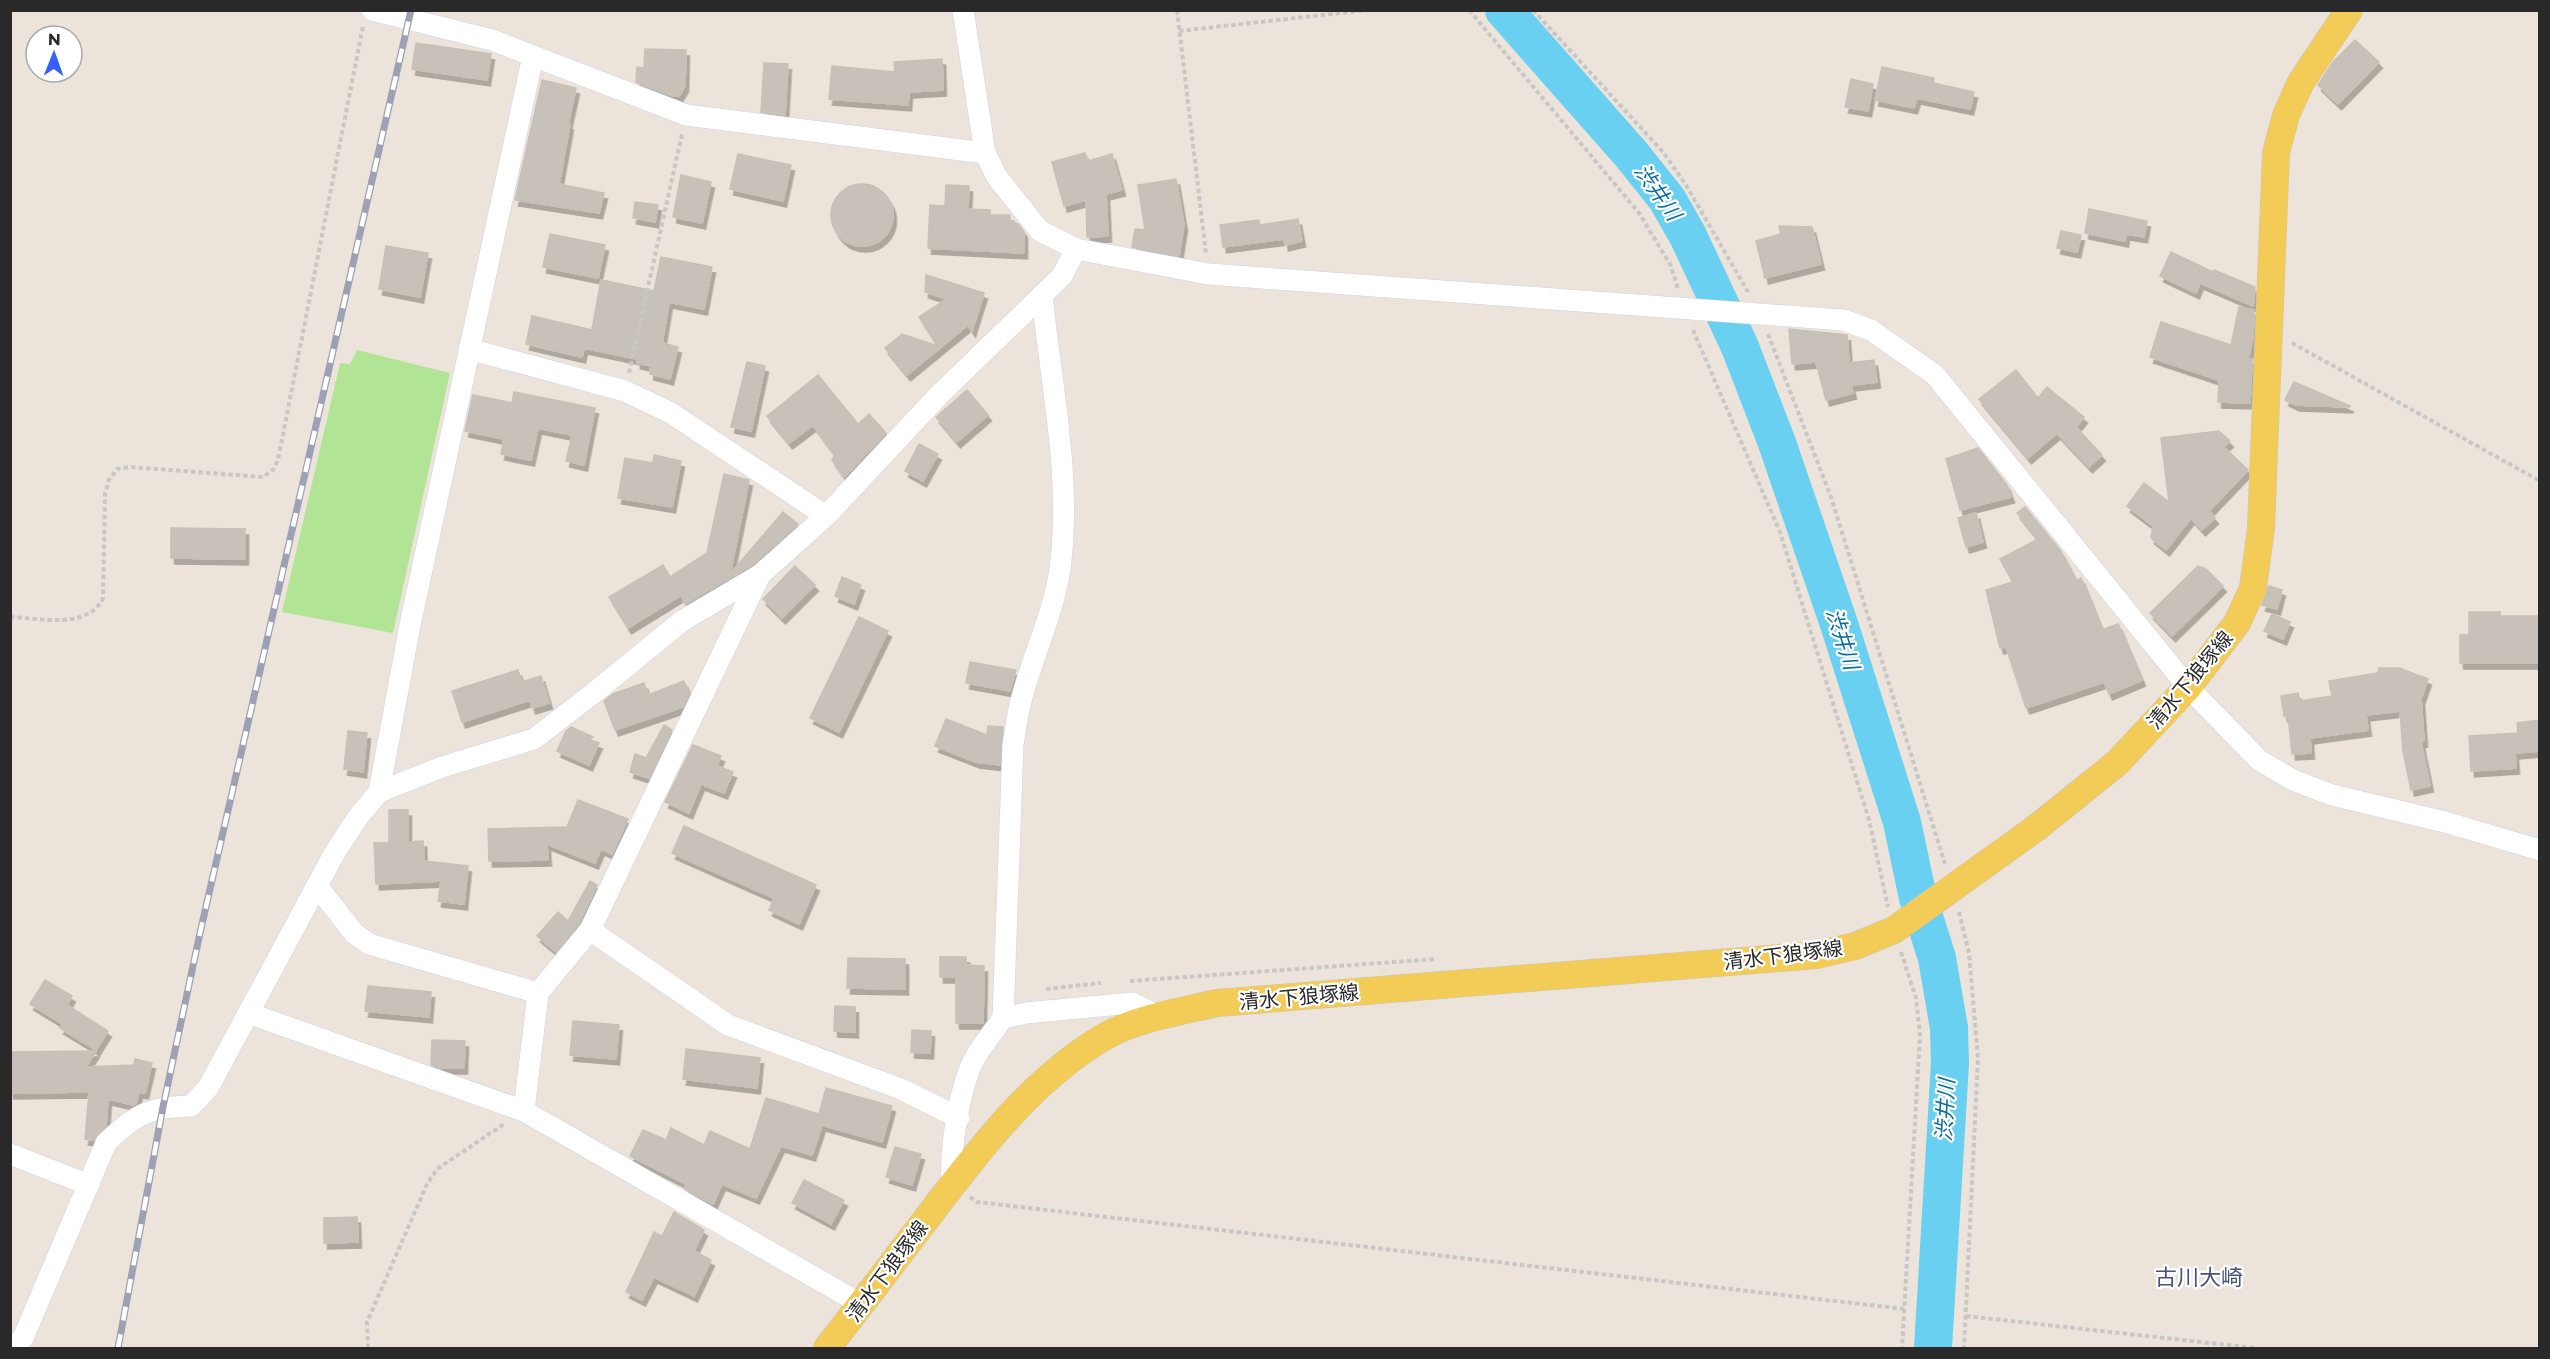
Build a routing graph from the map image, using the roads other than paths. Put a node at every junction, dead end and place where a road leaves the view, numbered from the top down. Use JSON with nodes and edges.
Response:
{"nodes":[{"id":1,"x":963,"y":10,"type":"edge"},
{"id":2,"x":2349,"y":10,"type":"edge"},
{"id":3,"x":368,"y":16,"type":"edge"},
{"id":4,"x":533,"y":56,"type":"junction"},
{"id":5,"x":985,"y":153,"type":"junction"},
{"id":6,"x":1076,"y":249,"type":"junction"},
{"id":7,"x":1042,"y":295,"type":"junction"},
{"id":8,"x":470,"y":349,"type":"junction"},
{"id":9,"x":826,"y":516,"type":"junction"},
{"id":10,"x":760,"y":575,"type":"junction"},
{"id":11,"x":2188,"y":687,"type":"junction"},
{"id":12,"x":379,"y":792,"type":"junction"},
{"id":13,"x":2540,"y":850,"type":"edge"},
{"id":14,"x":317,"y":886,"type":"junction"},
{"id":15,"x":590,"y":930,"type":"junction"},
{"id":16,"x":538,"y":993,"type":"junction"},
{"id":17,"x":248,"y":1013,"type":"junction"},
{"id":18,"x":1158,"y":1017,"type":"junction"},
{"id":19,"x":1004,"y":1018,"type":"junction"},
{"id":20,"x":524,"y":1111,"type":"junction"},
{"id":21,"x":959,"y":1118,"type":"junction"},
{"id":22,"x":10,"y":1154,"type":"edge"},
{"id":23,"x":89,"y":1185,"type":"junction"},
{"id":24,"x":952,"y":1185,"type":"junction"},
{"id":25,"x":861,"y":1304,"type":"junction"},
{"id":26,"x":11,"y":1348,"type":"edge"},
{"id":27,"x":828,"y":1348,"type":"edge"}],
"edges":[{"from":1,"to":5,"type":"street"},
{"from":2,"to":11,"type":"main road","name":"清水下狼塚線"},
{"from":3,"to":4,"type":"street"},
{"from":4,"to":5,"type":"street"},
{"from":4,"to":8,"type":"street"},
{"from":5,"to":6,"type":"street"},
{"from":6,"to":7,"type":"street"},
{"from":6,"to":11,"type":"street"},
{"from":7,"to":9,"type":"street"},
{"from":7,"to":19,"type":"street"},
{"from":8,"to":9,"type":"street"},
{"from":8,"to":12,"type":"street"},
{"from":9,"to":10,"type":"street"},
{"from":10,"to":12,"type":"street"},
{"from":10,"to":15,"type":"street"},
{"from":11,"to":13,"type":"street"},
{"from":11,"to":18,"type":"main road","name":"清水下狼塚線"},
{"from":12,"to":14,"type":"street"},
{"from":14,"to":16,"type":"street"},
{"from":14,"to":17,"type":"street"},
{"from":15,"to":16,"type":"street"},
{"from":15,"to":21,"type":"street"},
{"from":16,"to":20,"type":"street"},
{"from":17,"to":20,"type":"street"},
{"from":17,"to":23,"type":"street"},
{"from":18,"to":19,"type":"street"},
{"from":18,"to":24,"type":"main road","name":"清水下狼塚線"},
{"from":19,"to":21,"type":"street"},
{"from":20,"to":25,"type":"street"},
{"from":21,"to":24,"type":"street"},
{"from":22,"to":23,"type":"street"},
{"from":23,"to":26,"type":"street"},
{"from":24,"to":25,"type":"main road","name":"清水下狼塚線"},
{"from":25,"to":27,"type":"main road","name":"清水下狼塚線"}]}
